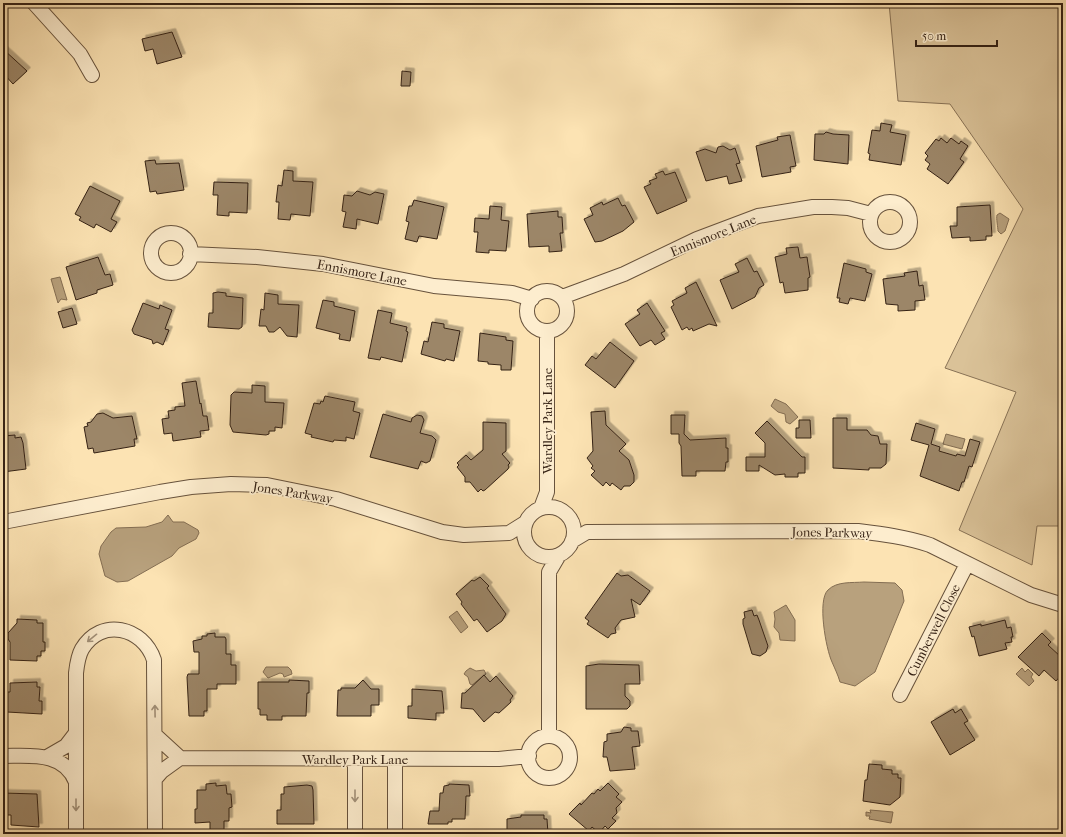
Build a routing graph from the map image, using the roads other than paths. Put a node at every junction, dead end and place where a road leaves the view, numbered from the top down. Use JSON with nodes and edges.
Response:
{"nodes":[{"id":1,"x":34,"y":3,"type":"edge"},
{"id":2,"x":92,"y":75,"type":"dead end"},
{"id":3,"x":871,"y":214,"type":"dead end"},
{"id":4,"x":190,"y":254,"type":"dead end"},
{"id":5,"x":562,"y":297,"type":"junction"},
{"id":6,"x":532,"y":299,"type":"junction"},
{"id":7,"x":547,"y":332,"type":"junction"},
{"id":8,"x":547,"y":492,"type":"junction"},
{"id":9,"x":541,"y":508,"type":"junction"},
{"id":10,"x":557,"y":509,"type":"junction"},
{"id":11,"x":3,"y":522,"type":"edge"},
{"id":12,"x":571,"y":522,"type":"junction"},
{"id":13,"x":526,"y":523,"type":"junction"},
{"id":14,"x":587,"y":532,"type":"junction"},
{"id":15,"x":509,"y":533,"type":"junction"},
{"id":16,"x":525,"y":540,"type":"junction"},
{"id":17,"x":572,"y":541,"type":"junction"},
{"id":18,"x":539,"y":555,"type":"junction"},
{"id":19,"x":559,"y":555,"type":"junction"},
{"id":20,"x":967,"y":564,"type":"junction"},
{"id":21,"x":548,"y":572,"type":"junction"},
{"id":22,"x":1063,"y":605,"type":"edge"},
{"id":23,"x":900,"y":696,"type":"dead end"},
{"id":24,"x":76,"y":733,"type":"junction"},
{"id":25,"x":156,"y":736,"type":"junction"},
{"id":26,"x":549,"y":736,"type":"junction"},
{"id":27,"x":3,"y":756,"type":"edge"},
{"id":28,"x":529,"y":756,"type":"junction"},
{"id":29,"x":47,"y":757,"type":"junction"},
{"id":30,"x":180,"y":758,"type":"junction"},
{"id":31,"x":355,"y":759,"type":"junction"},
{"id":32,"x":395,"y":759,"type":"junction"},
{"id":33,"x":155,"y":779,"type":"junction"},
{"id":34,"x":76,"y":782,"type":"junction"},
{"id":35,"x":76,"y":834,"type":"edge"},
{"id":36,"x":155,"y":834,"type":"edge"},
{"id":37,"x":355,"y":834,"type":"edge"},
{"id":38,"x":395,"y":834,"type":"edge"}],
"edges":[{"from":1,"to":2,"type":"street"},
{"from":3,"to":5,"type":"street","name":"Ennismore Lane"},
{"from":4,"to":6,"type":"street","name":"Ennismore Lane"},
{"from":5,"to":6,"type":"street"},
{"from":5,"to":7,"type":"street"},
{"from":6,"to":7,"type":"street"},
{"from":7,"to":8,"type":"street","name":"Wardley Park Lane"},
{"from":8,"to":9,"type":"street","name":"Wardley Park Lane"},
{"from":8,"to":10,"type":"street"},
{"from":9,"to":10,"type":"street"},
{"from":9,"to":13,"type":"street"},
{"from":10,"to":12,"type":"street"},
{"from":11,"to":15,"type":"street","name":"Jones Parkway"},
{"from":12,"to":14,"type":"street"},
{"from":12,"to":17,"type":"street"},
{"from":13,"to":15,"type":"street","name":"Jones Parkway"},
{"from":13,"to":16,"type":"street"},
{"from":14,"to":17,"type":"street"},
{"from":14,"to":20,"type":"street","name":"Jones Parkway"},
{"from":15,"to":16,"type":"street","name":"Jones Parkway"},
{"from":16,"to":18,"type":"street"},
{"from":17,"to":19,"type":"street"},
{"from":18,"to":19,"type":"street"},
{"from":18,"to":21,"type":"street"},
{"from":19,"to":21,"type":"street"},
{"from":20,"to":22,"type":"street","name":"Jones Parkway"},
{"from":20,"to":23,"type":"street","name":"Cumberwell Close"},
{"from":21,"to":26,"type":"street"},
{"from":25,"to":24,"type":"street","one_way":true},
{"from":24,"to":29,"type":"street"},
{"from":24,"to":34,"type":"street"},
{"from":25,"to":30,"type":"street"},
{"from":25,"to":33,"type":"street"},
{"from":26,"to":28,"type":"street"},
{"from":26,"to":28,"type":"street"},
{"from":27,"to":29,"type":"street"},
{"from":28,"to":32,"type":"street","name":"Wardley Park Lane"},
{"from":29,"to":34,"type":"street"},
{"from":30,"to":31,"type":"street","name":"Wardley Park Lane"},
{"from":30,"to":33,"type":"street"},
{"from":31,"to":32,"type":"street","name":"Wardley Park Lane"},
{"from":31,"to":37,"type":"street","one_way":true},
{"from":32,"to":38,"type":"street"},
{"from":33,"to":36,"type":"street"},
{"from":34,"to":35,"type":"street","one_way":true}]}
